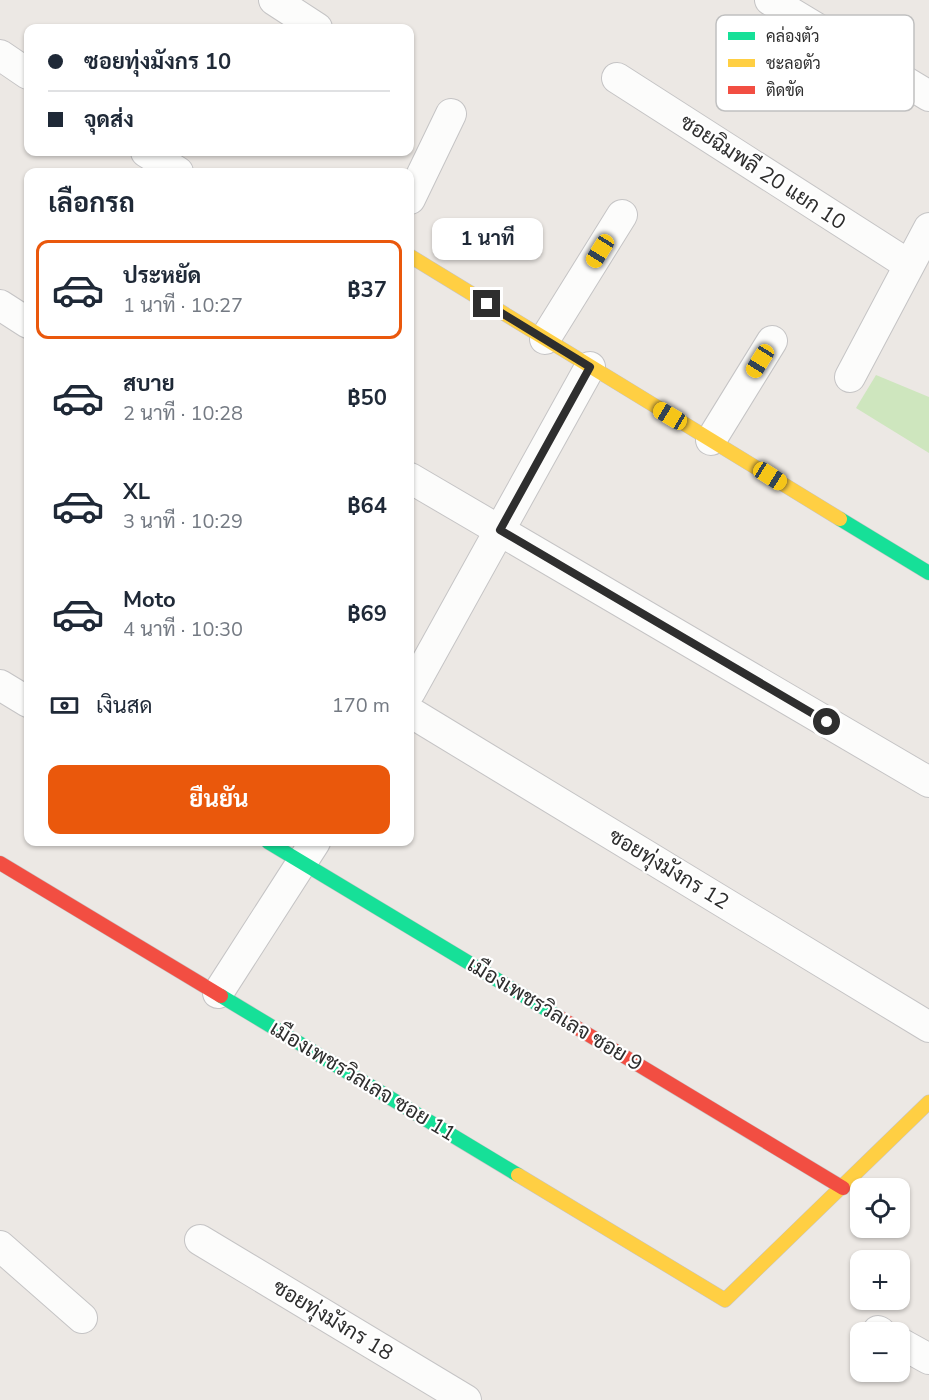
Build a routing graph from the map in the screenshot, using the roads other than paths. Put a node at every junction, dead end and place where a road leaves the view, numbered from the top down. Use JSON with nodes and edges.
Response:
{"nodes":[{"id":1,"x":274,"y":0,"type":"edge"},
{"id":2,"x":770,"y":0,"type":"edge"},
{"id":3,"x":795,"y":15,"type":"edge"},
{"id":4,"x":311,"y":24,"type":"edge"},
{"id":5,"x":0,"y":55,"type":"edge"},
{"id":6,"x":24,"y":71,"type":"edge"},
{"id":7,"x":617,"y":78,"type":"dead end"},
{"id":8,"x":914,"y":87,"type":"edge"},
{"id":9,"x":929,"y":96,"type":"edge"},
{"id":10,"x":452,"y":114,"type":"dead end"},
{"id":11,"x":152,"y":156,"type":"edge"},
{"id":12,"x":172,"y":168,"type":"edge"},
{"id":13,"x":414,"y":192,"type":"edge"},
{"id":14,"x":622,"y":215,"type":"dead end"},
{"id":15,"x":929,"y":228,"type":"edge"},
{"id":16,"x":414,"y":258,"type":"edge"},
{"id":17,"x":909,"y":265,"type":"junction"},
{"id":18,"x":0,"y":305,"type":"edge"},
{"id":19,"x":24,"y":320,"type":"edge"},
{"id":20,"x":545,"y":339,"type":"junction"},
{"id":21,"x":772,"y":341,"type":"dead end"},
{"id":22,"x":590,"y":367,"type":"junction"},
{"id":23,"x":850,"y":377,"type":"dead end"},
{"id":24,"x":711,"y":440,"type":"junction"},
{"id":25,"x":414,"y":480,"type":"edge"},
{"id":26,"x":500,"y":530,"type":"junction"},
{"id":27,"x":929,"y":573,"type":"edge"},
{"id":28,"x":0,"y":685,"type":"edge"},
{"id":29,"x":414,"y":685,"type":"edge"},
{"id":30,"x":24,"y":700,"type":"edge"},
{"id":31,"x":414,"y":714,"type":"edge"},
{"id":32,"x":929,"y":782,"type":"edge"},
{"id":33,"x":284,"y":846,"type":"edge"},
{"id":34,"x":308,"y":852,"type":"edge"},
{"id":35,"x":0,"y":863,"type":"edge"},
{"id":36,"x":218,"y":993,"type":"junction"},
{"id":37,"x":929,"y":1027,"type":"edge"},
{"id":38,"x":929,"y":1102,"type":"edge"},
{"id":39,"x":843,"y":1188,"type":"junction"},
{"id":40,"x":200,"y":1240,"type":"dead end"},
{"id":41,"x":0,"y":1246,"type":"edge"},
{"id":42,"x":82,"y":1318,"type":"dead end"},
{"id":43,"x":910,"y":1348,"type":"edge"},
{"id":44,"x":929,"y":1359,"type":"edge"},
{"id":45,"x":466,"y":1400,"type":"edge"}],
"edges":[{"from":1,"to":4,"type":"street"},
{"from":2,"to":3,"type":"street"},
{"from":5,"to":6,"type":"street"},
{"from":7,"to":17,"type":"street","name":"ซอยฉิมพลี 20 แยก 10"},
{"from":8,"to":9,"type":"street"},
{"from":10,"to":13,"type":"street"},
{"from":11,"to":12,"type":"street"},
{"from":14,"to":20,"type":"street"},
{"from":15,"to":17,"type":"street"},
{"from":16,"to":20,"type":"street"},
{"from":17,"to":23,"type":"street"},
{"from":18,"to":19,"type":"street"},
{"from":20,"to":22,"type":"street"},
{"from":21,"to":24,"type":"street"},
{"from":22,"to":24,"type":"street"},
{"from":22,"to":26,"type":"street"},
{"from":24,"to":27,"type":"street"},
{"from":25,"to":26,"type":"street"},
{"from":26,"to":29,"type":"street"},
{"from":26,"to":32,"type":"street"},
{"from":28,"to":30,"type":"street"},
{"from":31,"to":37,"type":"street","name":"ซอยทุ่งมังกร 12"},
{"from":33,"to":34,"type":"street","name":"เมืองเพชรวิลเลจ ซอย 9"},
{"from":34,"to":36,"type":"street"},
{"from":34,"to":39,"type":"street","name":"เมืองเพชรวิลเลจ ซอย 9"},
{"from":35,"to":36,"type":"street","name":"เมืองเพชรวิลเลจ ซอย 11"},
{"from":36,"to":39,"type":"street","name":"เมืองเพชรวิลเลจ ซอย 11"},
{"from":38,"to":39,"type":"street"},
{"from":40,"to":45,"type":"street","name":"ซอยทุ่งมังกร 18"},
{"from":41,"to":42,"type":"street"},
{"from":43,"to":44,"type":"street"}]}
